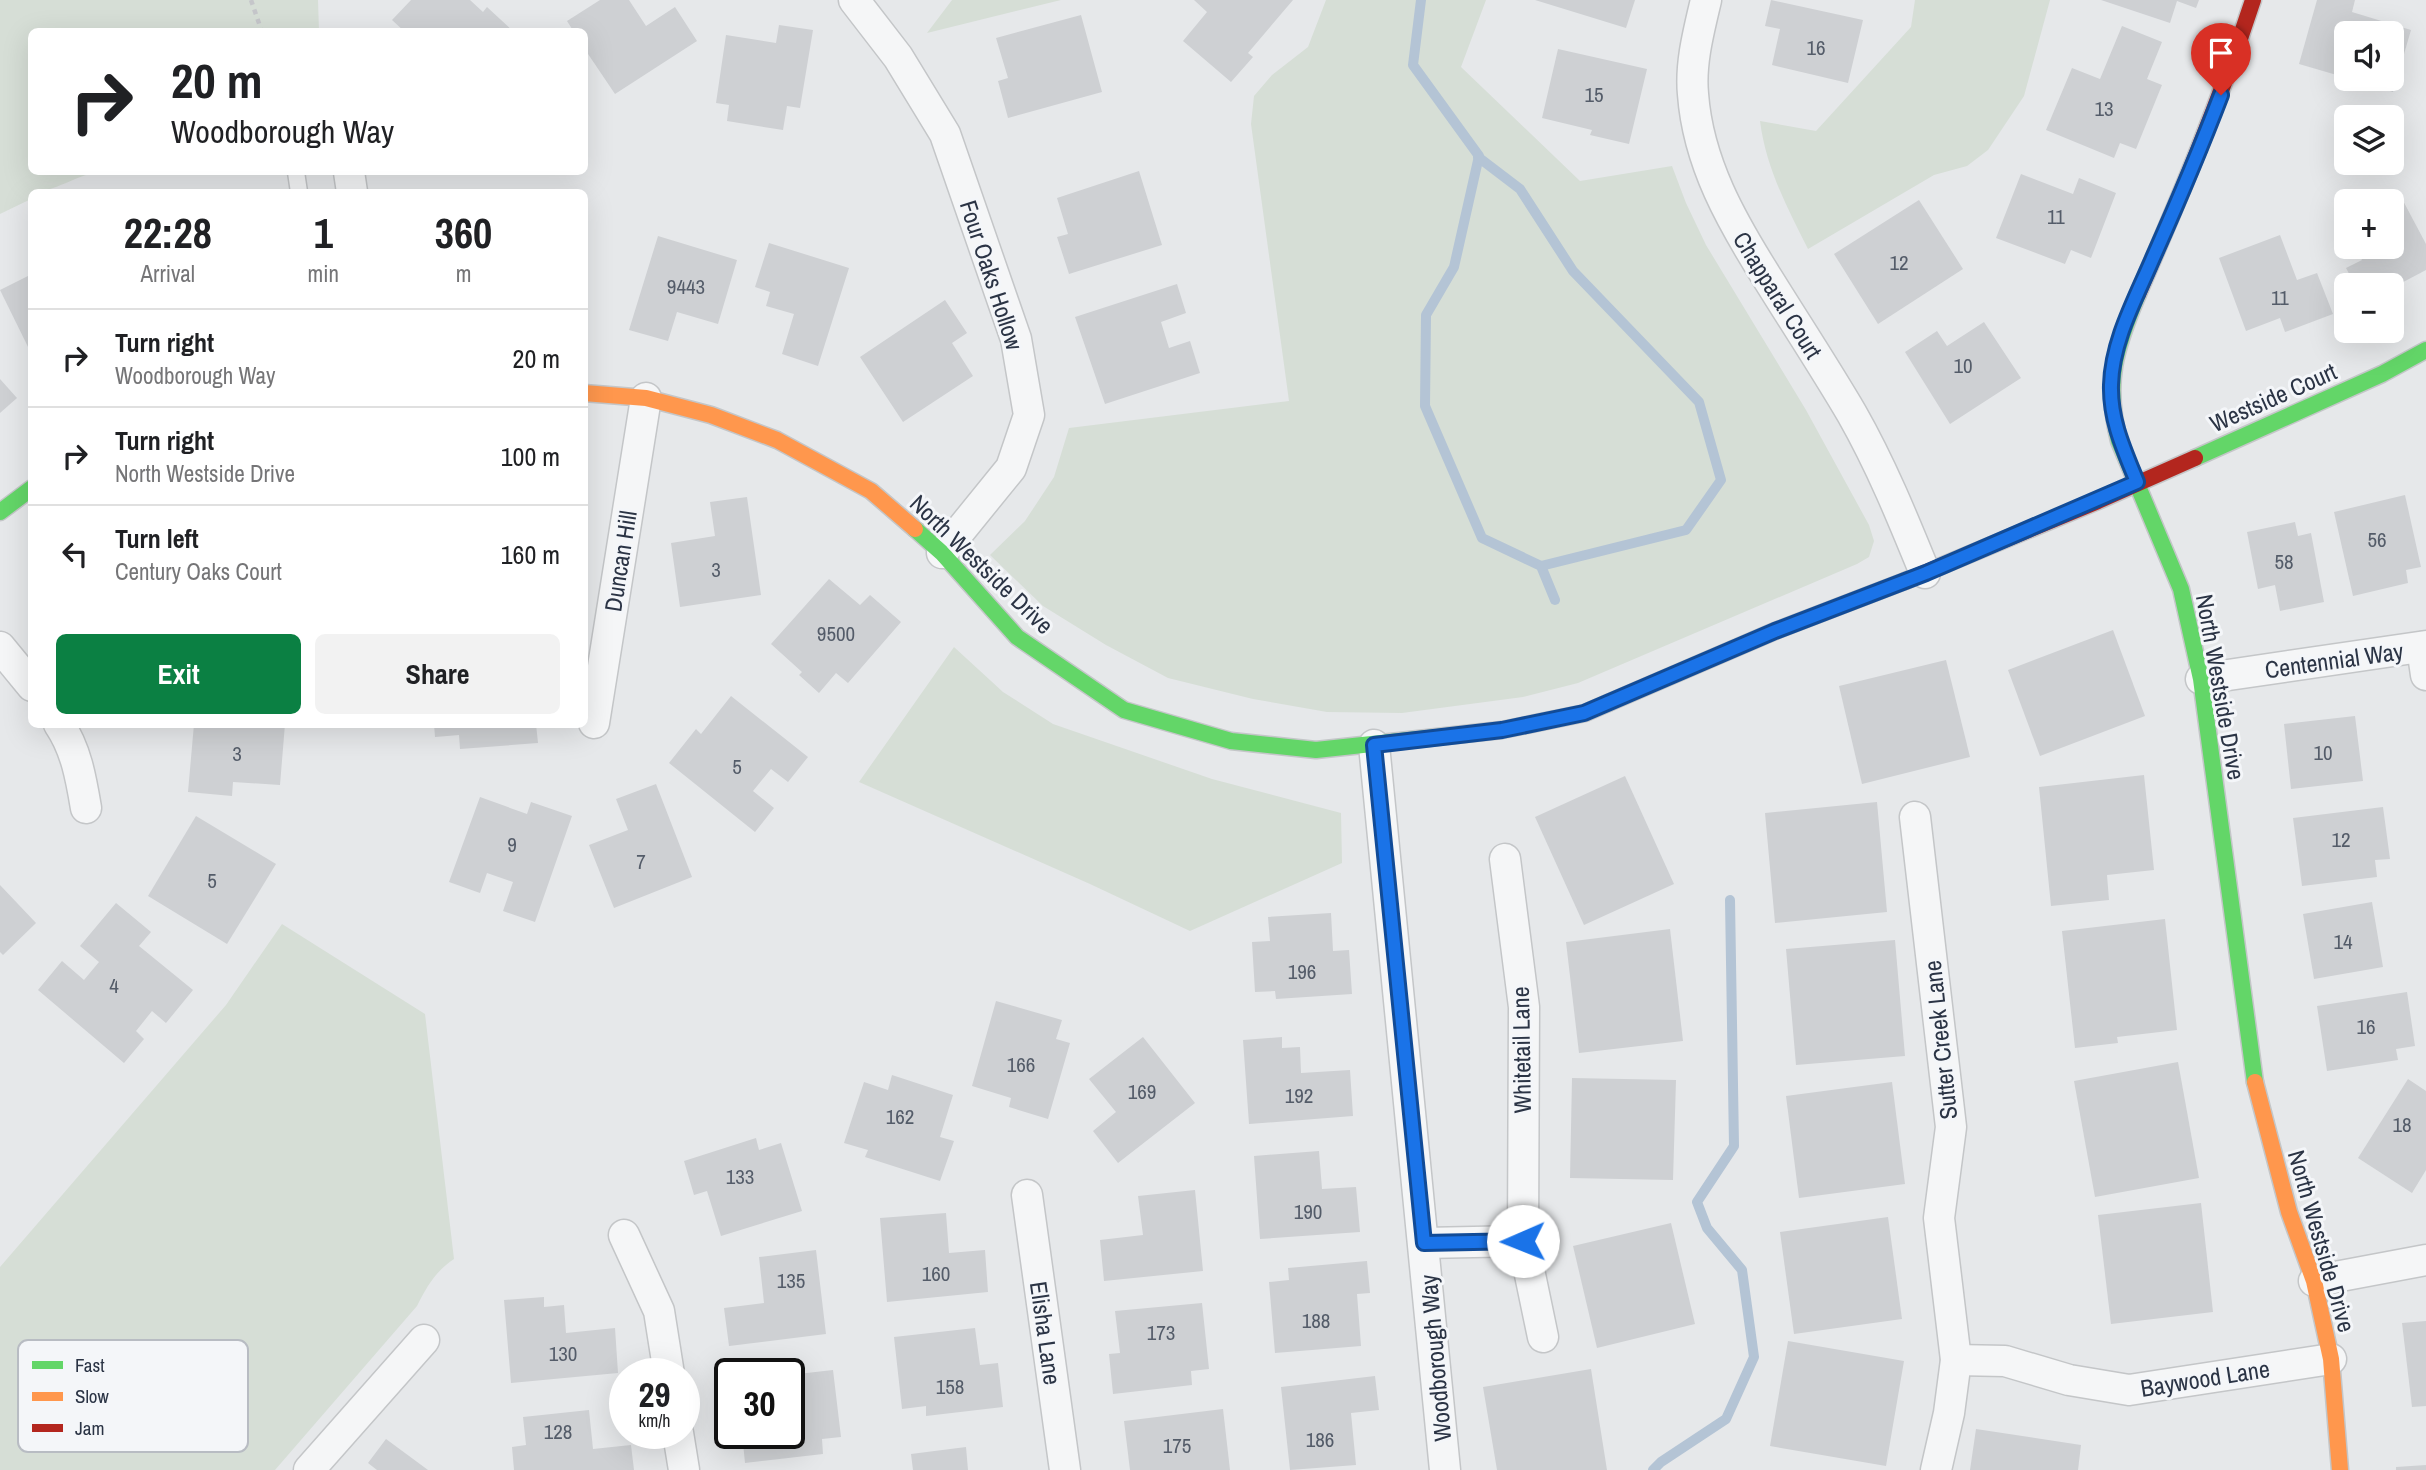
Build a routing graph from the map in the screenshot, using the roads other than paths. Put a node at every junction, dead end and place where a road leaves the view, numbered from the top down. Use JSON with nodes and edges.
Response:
{"nodes":[{"id":1,"x":854,"y":0,"type":"edge"},
{"id":2,"x":1706,"y":0,"type":"edge"},
{"id":3,"x":2253,"y":0,"type":"edge"},
{"id":4,"x":2426,"y":350,"type":"edge"},
{"id":5,"x":588,"y":393,"type":"edge"},
{"id":6,"x":646,"y":398,"type":"junction"},
{"id":7,"x":2137,"y":482,"type":"junction"},
{"id":8,"x":28,"y":491,"type":"edge"},
{"id":9,"x":0,"y":512,"type":"edge"},
{"id":10,"x":942,"y":553,"type":"junction"},
{"id":11,"x":1926,"y":573,"type":"junction"},
{"id":12,"x":0,"y":648,"type":"edge"},
{"id":13,"x":2425,"y":656,"type":"edge"},
{"id":14,"x":2201,"y":679,"type":"junction"},
{"id":15,"x":28,"y":680,"type":"edge"},
{"id":16,"x":594,"y":723,"type":"dead end"},
{"id":17,"x":61,"y":728,"type":"edge"},
{"id":18,"x":1374,"y":745,"type":"junction"},
{"id":19,"x":86,"y":808,"type":"dead end"},
{"id":20,"x":1915,"y":817,"type":"dead end"},
{"id":21,"x":1505,"y":859,"type":"dead end"},
{"id":22,"x":1027,"y":1195,"type":"dead end"},
{"id":23,"x":624,"y":1235,"type":"dead end"},
{"id":24,"x":1523,"y":1241,"type":"junction"},
{"id":25,"x":1424,"y":1243,"type":"junction"},
{"id":26,"x":2426,"y":1260,"type":"edge"},
{"id":27,"x":2314,"y":1281,"type":"junction"},
{"id":28,"x":1543,"y":1338,"type":"dead end"},
{"id":29,"x":424,"y":1340,"type":"dead end"},
{"id":30,"x":666,"y":1358,"type":"edge"},
{"id":31,"x":2331,"y":1359,"type":"junction"},
{"id":32,"x":1956,"y":1360,"type":"junction"},
{"id":33,"x":681,"y":1449,"type":"edge"},
{"id":34,"x":309,"y":1470,"type":"edge"},
{"id":35,"x":684,"y":1470,"type":"edge"},
{"id":36,"x":1065,"y":1470,"type":"edge"},
{"id":37,"x":1445,"y":1470,"type":"edge"},
{"id":38,"x":1936,"y":1470,"type":"edge"},
{"id":39,"x":2340,"y":1470,"type":"edge"}],
"edges":[{"from":1,"to":10,"type":"street","name":"Four Oaks Hollow"},
{"from":2,"to":11,"type":"street","name":"Chapparal Court"},
{"from":3,"to":7,"type":"street"},
{"from":4,"to":7,"type":"street","name":"Westside Court"},
{"from":5,"to":6,"type":"street","name":"North Westside Drive"},
{"from":6,"to":10,"type":"street","name":"North Westside Drive"},
{"from":6,"to":16,"type":"street","name":"Duncan Hill"},
{"from":7,"to":11,"type":"street","name":"North Westside Drive"},
{"from":7,"to":14,"type":"street","name":"North Westside Drive"},
{"from":8,"to":9,"type":"street"},
{"from":10,"to":18,"type":"street","name":"North Westside Drive"},
{"from":11,"to":18,"type":"street","name":"North Westside Drive"},
{"from":12,"to":15,"type":"street"},
{"from":13,"to":14,"type":"street","name":"Centennial Way"},
{"from":14,"to":27,"type":"street","name":"North Westside Drive"},
{"from":17,"to":19,"type":"street"},
{"from":18,"to":25,"type":"street","name":"Woodborough Way"},
{"from":20,"to":32,"type":"street","name":"Sutter Creek Lane"},
{"from":21,"to":24,"type":"street","name":"Whitetail Lane"},
{"from":22,"to":36,"type":"street","name":"Elisha Lane"},
{"from":23,"to":30,"type":"street"},
{"from":24,"to":25,"type":"street"},
{"from":24,"to":28,"type":"street","name":"Whitetail Lane"},
{"from":25,"to":37,"type":"street","name":"Woodborough Way"},
{"from":26,"to":27,"type":"street"},
{"from":27,"to":31,"type":"street","name":"North Westside Drive"},
{"from":29,"to":34,"type":"street"},
{"from":31,"to":32,"type":"street","name":"Baywood Lane"},
{"from":31,"to":39,"type":"street","name":"North Westside Drive"},
{"from":32,"to":38,"type":"street","name":"Sutter Creek Lane"},
{"from":33,"to":35,"type":"street"}]}
